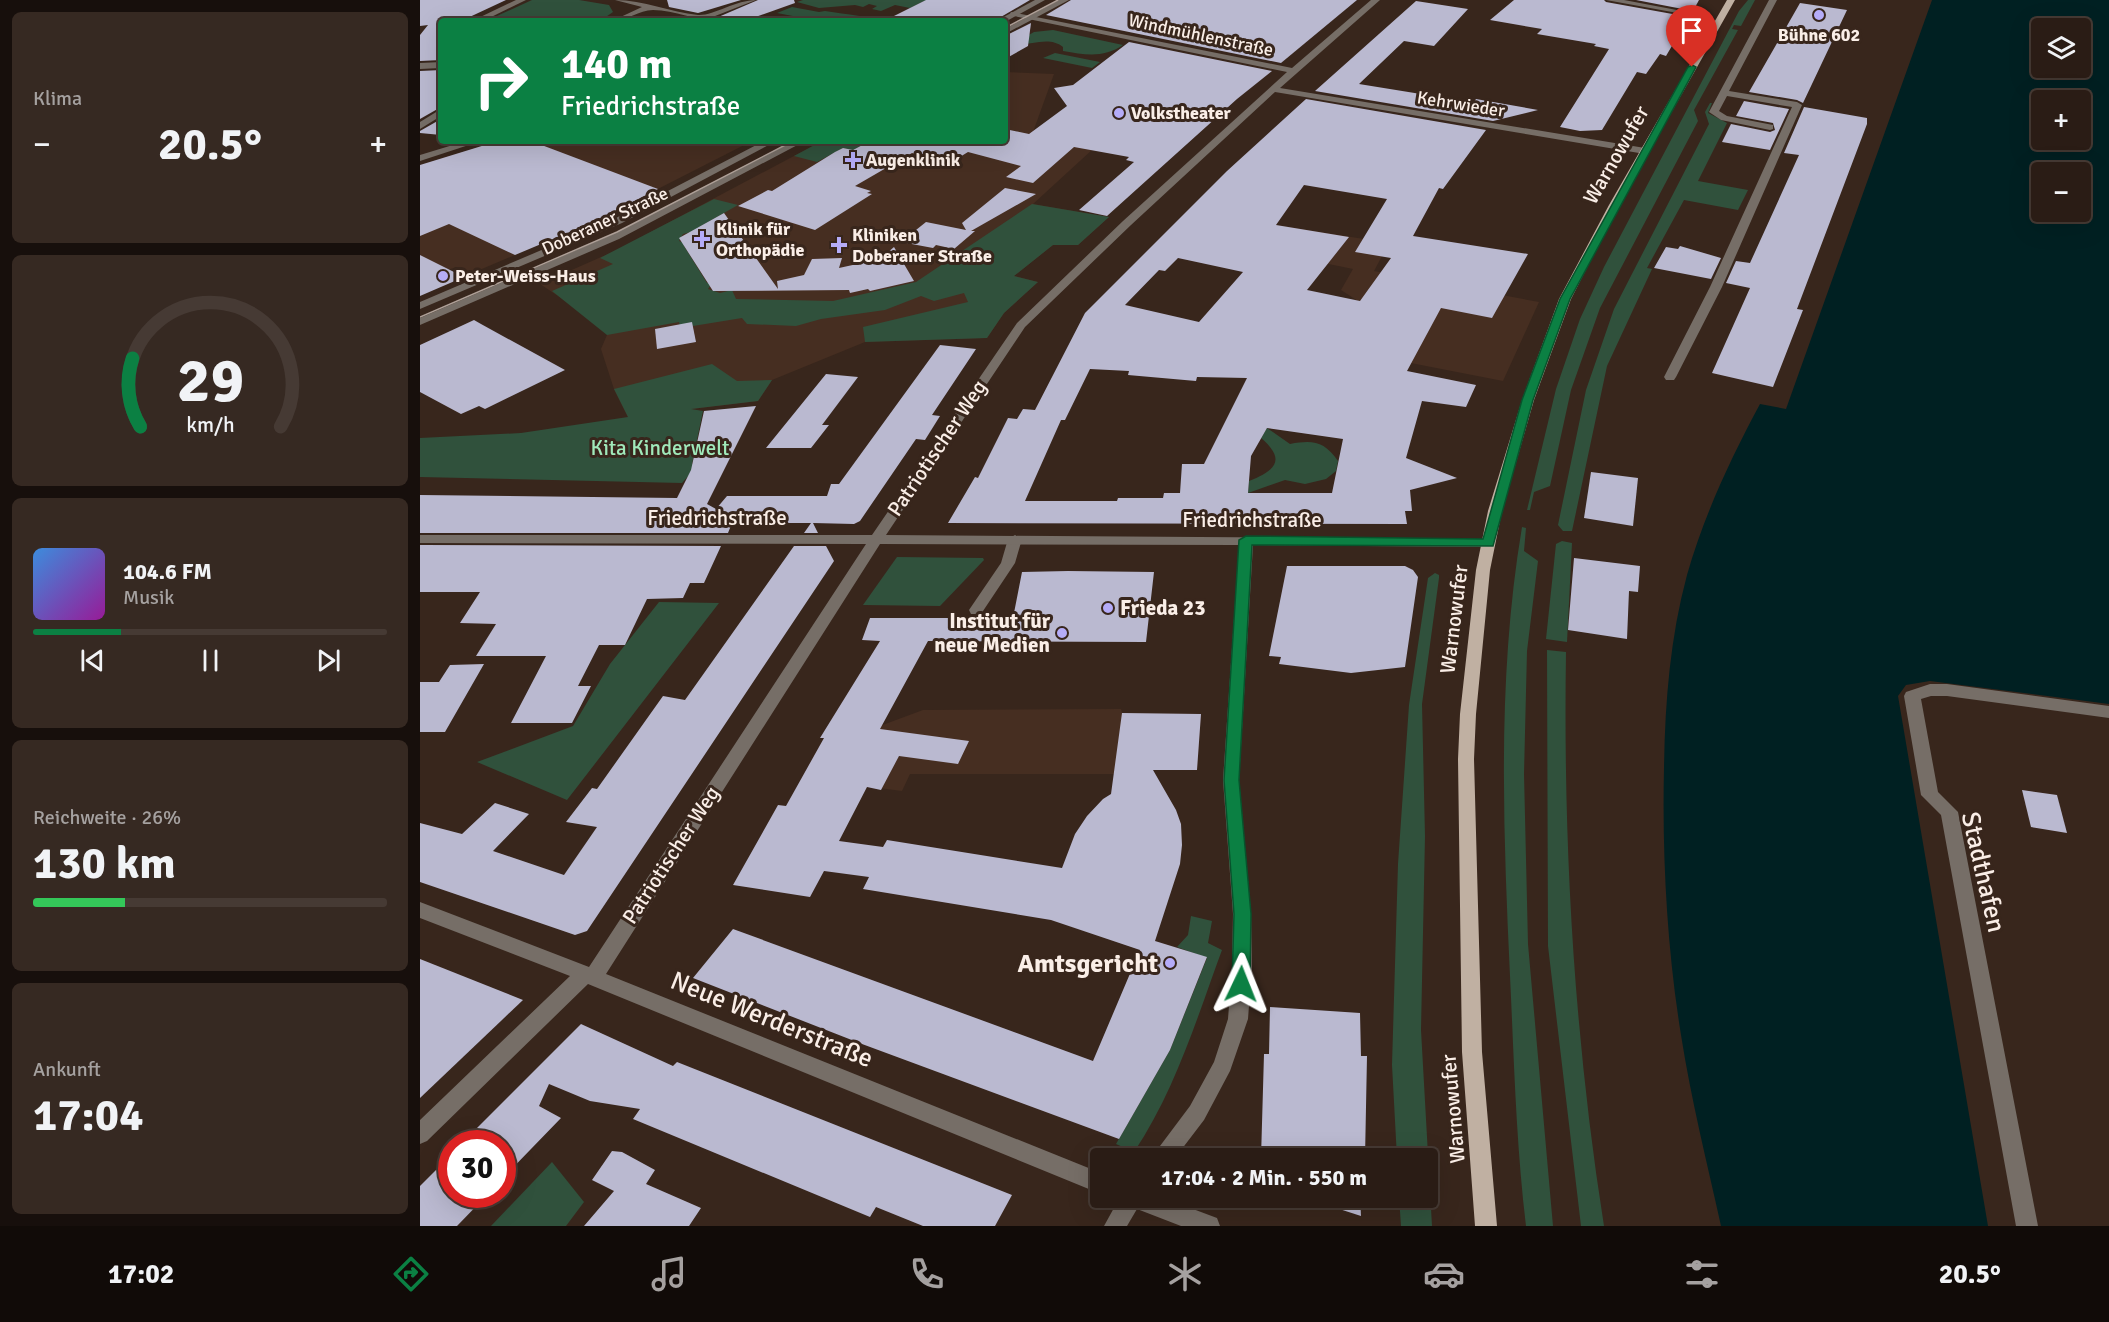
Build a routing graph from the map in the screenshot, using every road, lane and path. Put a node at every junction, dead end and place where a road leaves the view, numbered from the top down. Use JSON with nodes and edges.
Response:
{"nodes":[{"id":1,"x":522,"y":0,"type":"edge"},
{"id":2,"x":619,"y":0,"type":"edge"},
{"id":3,"x":752,"y":0,"type":"edge"},
{"id":4,"x":1041,"y":0,"type":"edge"},
{"id":5,"x":1065,"y":0,"type":"edge"},
{"id":6,"x":1361,"y":0,"type":"edge"},
{"id":7,"x":1610,"y":0,"type":"edge"},
{"id":8,"x":1731,"y":0,"type":"edge"},
{"id":9,"x":1773,"y":0,"type":"edge"},
{"id":10,"x":1375,"y":1,"type":"edge"},
{"id":11,"x":650,"y":7,"type":"junction"},
{"id":12,"x":1014,"y":14,"type":"junction"},
{"id":13,"x":1694,"y":14,"type":"dead end"},
{"id":14,"x":1032,"y":17,"type":"junction"},
{"id":15,"x":483,"y":18,"type":"edge"},
{"id":16,"x":623,"y":18,"type":"edge"},
{"id":17,"x":701,"y":18,"type":"joint"},
{"id":18,"x":1006,"y":18,"type":"edge"},
{"id":19,"x":1008,"y":30,"type":"edge"},
{"id":20,"x":438,"y":65,"type":"edge"},
{"id":21,"x":420,"y":66,"type":"edge"},
{"id":22,"x":1293,"y":71,"type":"junction"},
{"id":23,"x":1271,"y":91,"type":"junction"},
{"id":24,"x":1724,"y":93,"type":"junction"},
{"id":25,"x":438,"y":114,"type":"edge"},
{"id":26,"x":420,"y":126,"type":"edge"},
{"id":27,"x":1770,"y":127,"type":"dead end"},
{"id":28,"x":466,"y":144,"type":"edge"},
{"id":29,"x":765,"y":144,"type":"edge"},
{"id":30,"x":794,"y":144,"type":"edge"},
{"id":31,"x":1645,"y":151,"type":"junction"},
{"id":32,"x":420,"y":158,"type":"edge"},
{"id":33,"x":420,"y":306,"type":"edge"},
{"id":34,"x":420,"y":322,"type":"edge"},
{"id":35,"x":1670,"y":377,"type":"dead end"},
{"id":36,"x":420,"y":539,"type":"edge"},
{"id":37,"x":876,"y":539,"type":"junction"},
{"id":38,"x":1015,"y":539,"type":"junction"},
{"id":39,"x":1246,"y":540,"type":"junction"},
{"id":40,"x":1488,"y":543,"type":"junction"},
{"id":41,"x":976,"y":610,"type":"dead end"},
{"id":42,"x":2109,"y":712,"type":"edge"},
{"id":43,"x":420,"y":910,"type":"edge"},
{"id":44,"x":589,"y":976,"type":"junction"},
{"id":45,"x":420,"y":1134,"type":"edge"},
{"id":46,"x":1170,"y":1148,"type":"edge"},
{"id":47,"x":1090,"y":1180,"type":"edge"},
{"id":48,"x":1126,"y":1208,"type":"edge"},
{"id":49,"x":1162,"y":1208,"type":"edge"},
{"id":50,"x":1115,"y":1226,"type":"edge"},
{"id":51,"x":1209,"y":1226,"type":"edge"},
{"id":52,"x":1486,"y":1226,"type":"edge"},
{"id":53,"x":2028,"y":1226,"type":"edge"}],
"edges":[{"from":1,"to":15,"type":"street"},
{"from":2,"to":11,"type":"street"},
{"from":3,"to":17,"type":"street"},
{"from":4,"to":12,"type":"street"},
{"from":5,"to":14,"type":"street"},
{"from":6,"to":10,"type":"street"},
{"from":7,"to":13,"type":"street"},
{"from":8,"to":31,"type":"main road","name":"Warnowufer"},
{"from":9,"to":24,"type":"street"},
{"from":10,"to":22,"type":"street","name":"Patriotischer Weg"},
{"from":11,"to":16,"type":"street"},
{"from":11,"to":17,"type":"street"},
{"from":12,"to":14,"type":"street","name":"Windmühlenstraße"},
{"from":12,"to":18,"type":"street"},
{"from":14,"to":19,"type":"street"},
{"from":14,"to":22,"type":"street","name":"Windmühlenstraße"},
{"from":20,"to":21,"type":"street"},
{"from":22,"to":23,"type":"street","name":"Patriotischer Weg"},
{"from":23,"to":31,"type":"street","name":"Kehrwieder"},
{"from":23,"to":37,"type":"street","name":"Patriotischer Weg"},
{"from":24,"to":27,"type":"street"},
{"from":24,"to":35,"type":"street"},
{"from":25,"to":26,"type":"street"},
{"from":28,"to":32,"type":"street"},
{"from":29,"to":33,"type":"street","name":"Doberaner Straße"},
{"from":30,"to":34,"type":"street","name":"Doberaner Straße"},
{"from":31,"to":40,"type":"main road","name":"Warnowufer"},
{"from":36,"to":37,"type":"street","name":"Friedrichstraße"},
{"from":37,"to":38,"type":"street","name":"Friedrichstraße"},
{"from":37,"to":44,"type":"street","name":"Patriotischer Weg"},
{"from":38,"to":39,"type":"street","name":"Friedrichstraße"},
{"from":38,"to":41,"type":"street"},
{"from":39,"to":40,"type":"street","name":"Friedrichstraße"},
{"from":39,"to":46,"type":"street"},
{"from":40,"to":52,"type":"main road","name":"Warnowufer"},
{"from":42,"to":53,"type":"street","name":"Stadthafen"},
{"from":43,"to":44,"type":"street","name":"Neue Werderstraße"},
{"from":44,"to":45,"type":"street","name":"Patriotischer Weg"},
{"from":44,"to":47,"type":"street","name":"Neue Werderstraße"},
{"from":48,"to":50,"type":"street"},
{"from":49,"to":51,"type":"street"}]}
